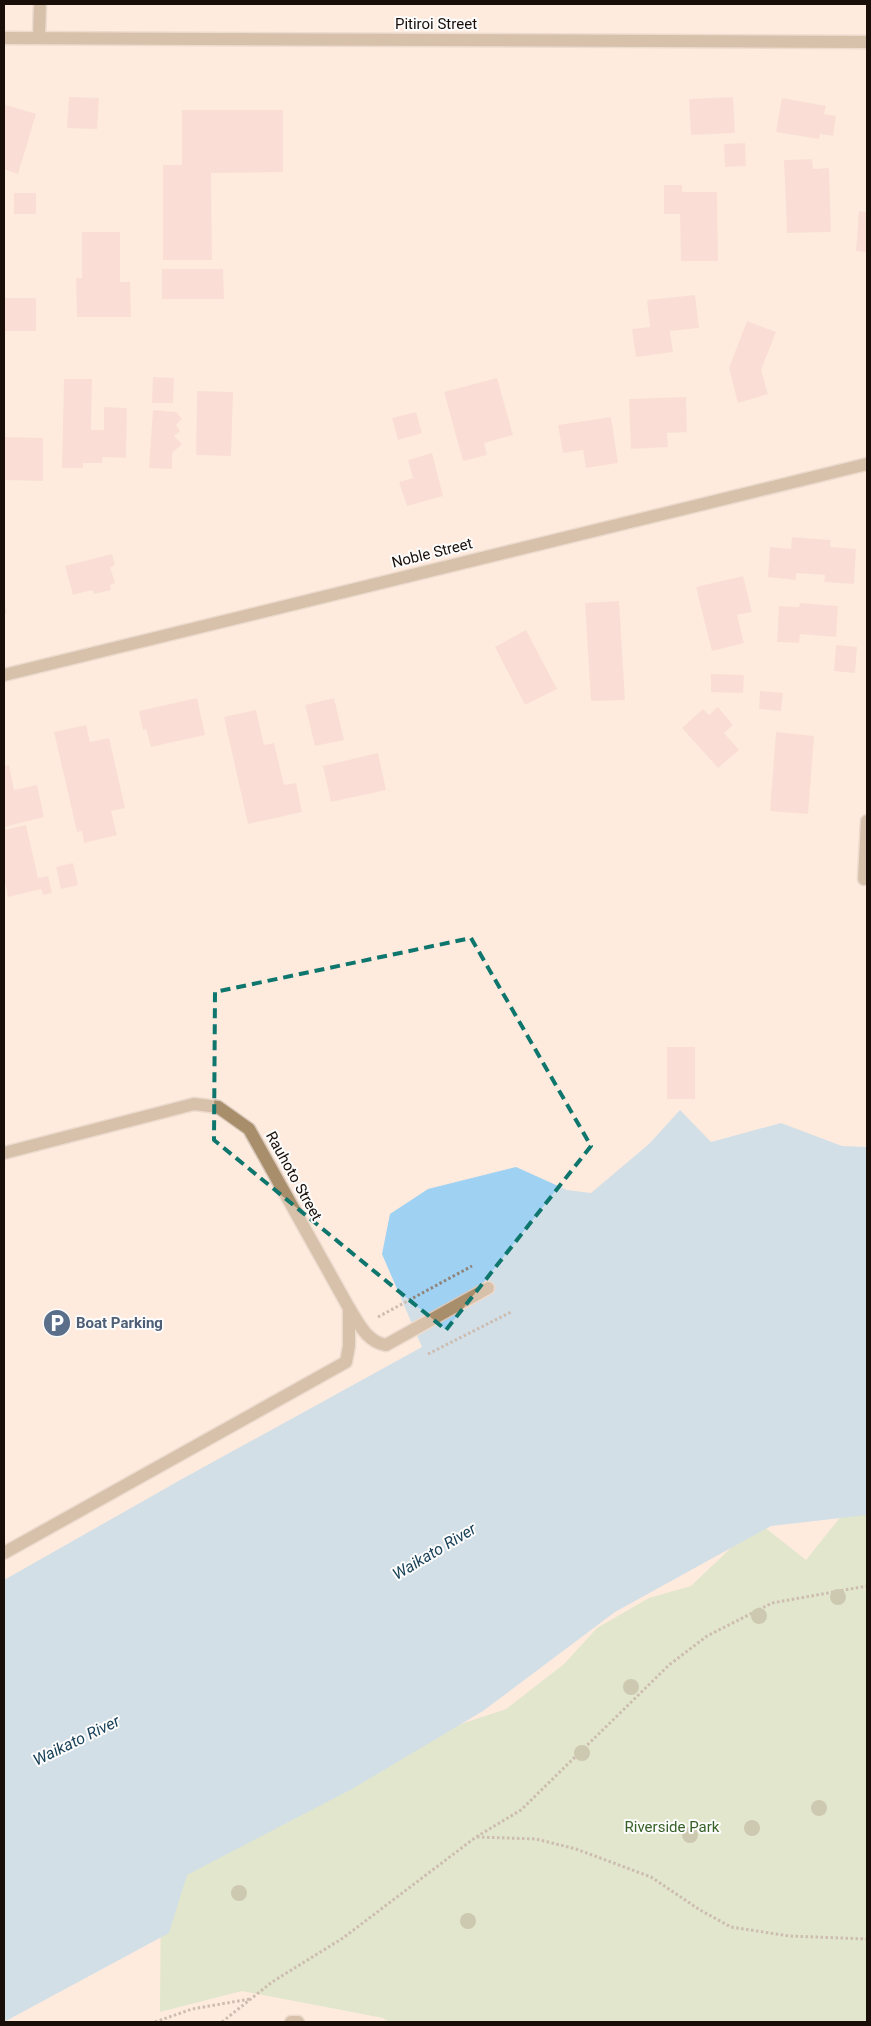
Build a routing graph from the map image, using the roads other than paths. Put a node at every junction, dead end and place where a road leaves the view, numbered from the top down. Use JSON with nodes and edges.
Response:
{"nodes":[{"id":1,"x":40,"y":4,"type":"edge"},
{"id":2,"x":4,"y":38,"type":"edge"},
{"id":3,"x":38,"y":38,"type":"junction"},
{"id":4,"x":867,"y":42,"type":"edge"},
{"id":5,"x":867,"y":464,"type":"edge"},
{"id":6,"x":4,"y":674,"type":"edge"},
{"id":7,"x":867,"y":821,"type":"edge"},
{"id":8,"x":864,"y":879,"type":"dead end"},
{"id":9,"x":4,"y":1153,"type":"edge"},
{"id":10,"x":488,"y":1288,"type":"dead end"},
{"id":11,"x":349,"y":1308,"type":"junction"},
{"id":12,"x":4,"y":1553,"type":"edge"},
{"id":13,"x":291,"y":2022,"type":"edge"},
{"id":14,"x":298,"y":2022,"type":"edge"}],
"edges":[{"from":1,"to":3,"type":"street"},
{"from":2,"to":3,"type":"street","name":"Pitiroi Street"},
{"from":3,"to":4,"type":"street","name":"Pitiroi Street"},
{"from":5,"to":6,"type":"street","name":"Noble Street"},
{"from":7,"to":8,"type":"street"},
{"from":9,"to":11,"type":"street","name":"Rauhoto Street"},
{"from":10,"to":11,"type":"street","name":"Rauhoto Street"},
{"from":11,"to":12,"type":"street"},
{"from":13,"to":14,"type":"street"}]}
